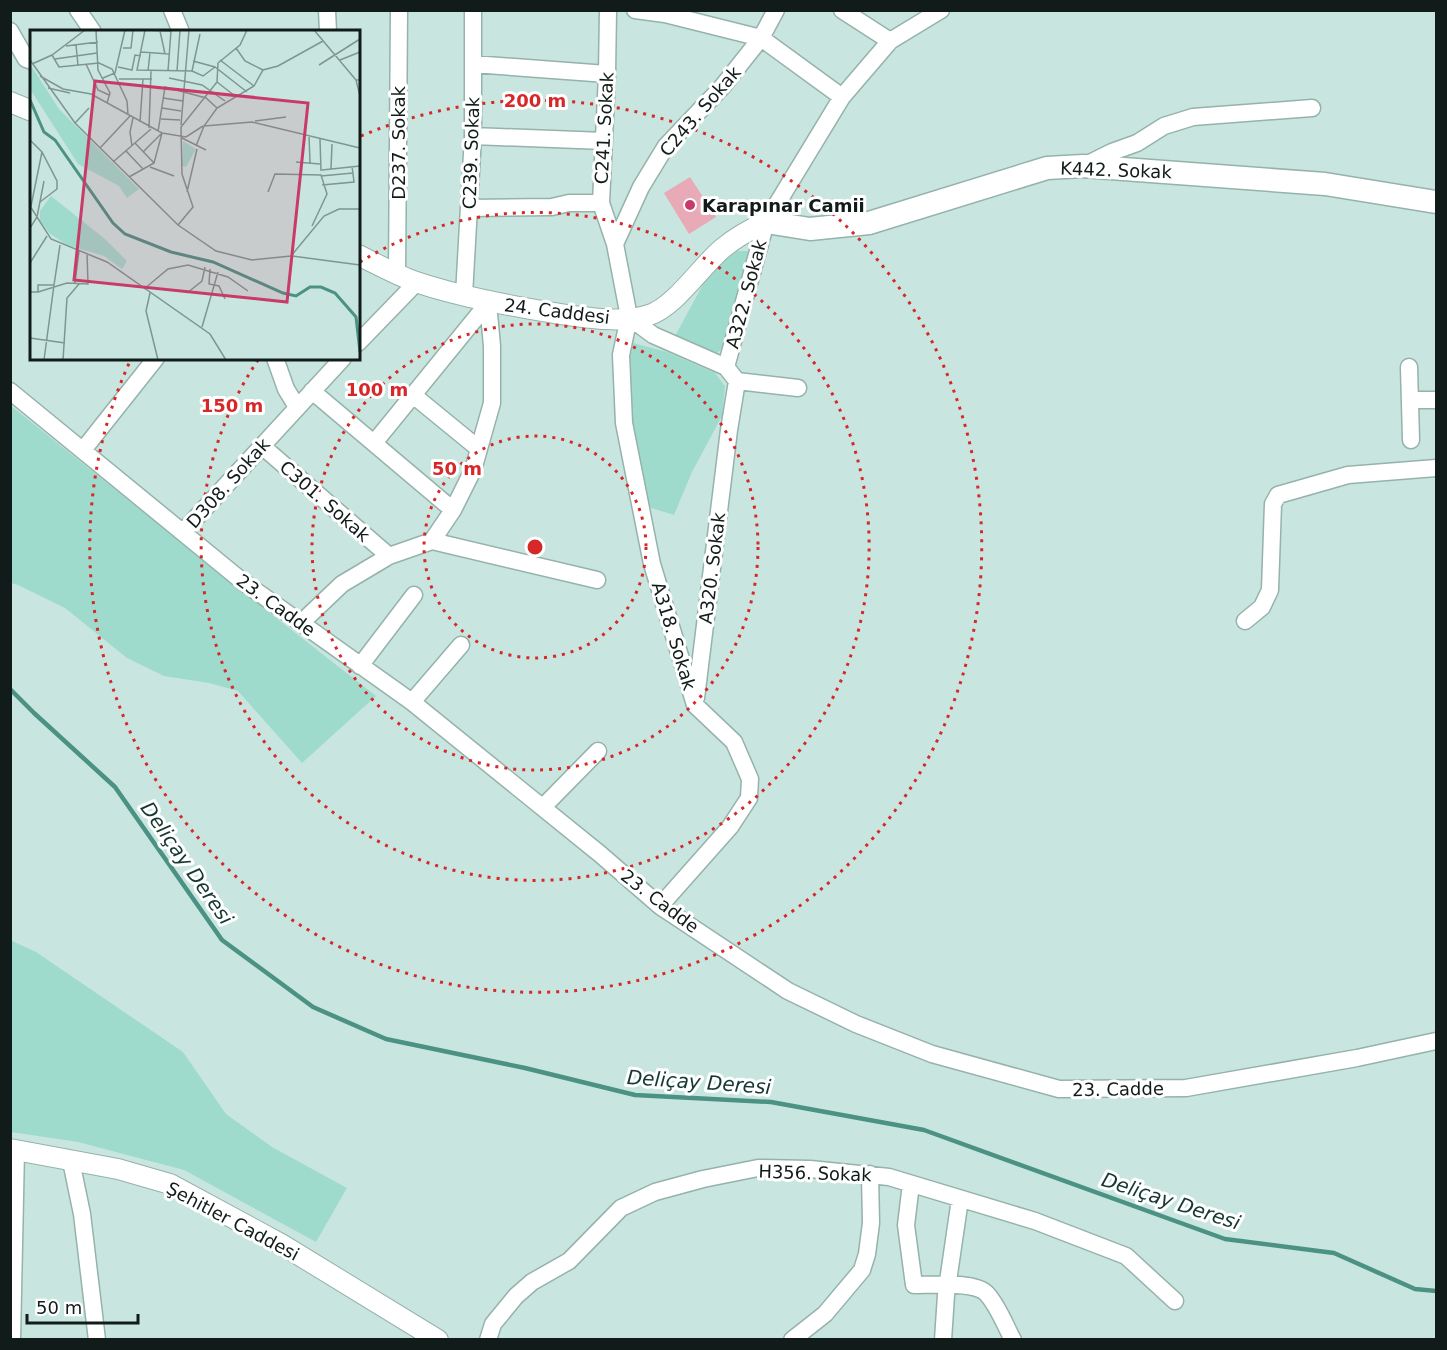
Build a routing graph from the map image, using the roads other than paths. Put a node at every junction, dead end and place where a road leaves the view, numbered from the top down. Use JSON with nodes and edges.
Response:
{"nodes":[{"id":1,"x":78,"y":10,"type":"edge"},
{"id":2,"x":171,"y":10,"type":"edge"},
{"id":3,"x":327,"y":10,"type":"edge"},
{"id":4,"x":399,"y":10,"type":"edge"},
{"id":5,"x":473,"y":10,"type":"edge"},
{"id":6,"x":608,"y":10,"type":"edge"},
{"id":7,"x":635,"y":10,"type":"edge"},
{"id":8,"x":776,"y":10,"type":"edge"},
{"id":9,"x":842,"y":10,"type":"edge"},
{"id":10,"x":941,"y":10,"type":"edge"},
{"id":11,"x":92,"y":30,"type":"edge"},
{"id":12,"x":180,"y":30,"type":"edge"},
{"id":13,"x":328,"y":30,"type":"edge"},
{"id":14,"x":10,"y":31,"type":"edge"},
{"id":15,"x":761,"y":38,"type":"junction"},
{"id":16,"x":890,"y":42,"type":"junction"},
{"id":17,"x":30,"y":60,"type":"edge"},
{"id":18,"x":473,"y":64,"type":"junction"},
{"id":19,"x":607,"y":74,"type":"junction"},
{"id":20,"x":842,"y":97,"type":"junction"},
{"id":21,"x":10,"y":102,"type":"edge"},
{"id":22,"x":1312,"y":108,"type":"dead end"},
{"id":23,"x":30,"y":110,"type":"edge"},
{"id":24,"x":474,"y":136,"type":"junction"},
{"id":25,"x":604,"y":141,"type":"junction"},
{"id":26,"x":1083,"y":166,"type":"junction"},
{"id":27,"x":1437,"y":202,"type":"edge"},
{"id":28,"x":601,"y":203,"type":"junction"},
{"id":29,"x":470,"y":208,"type":"junction"},
{"id":30,"x":766,"y":222,"type":"junction"},
{"id":31,"x":615,"y":244,"type":"junction"},
{"id":32,"x":360,"y":256,"type":"edge"},
{"id":33,"x":397,"y":275,"type":"junction"},
{"id":34,"x":417,"y":282,"type":"junction"},
{"id":35,"x":464,"y":295,"type":"junction"},
{"id":36,"x":488,"y":303,"type":"junction"},
{"id":37,"x":629,"y":317,"type":"junction"},
{"id":38,"x":360,"y":341,"type":"edge"},
{"id":39,"x":154,"y":360,"type":"edge"},
{"id":40,"x":277,"y":360,"type":"edge"},
{"id":41,"x":341,"y":360,"type":"edge"},
{"id":42,"x":726,"y":367,"type":"junction"},
{"id":43,"x":1409,"y":367,"type":"dead end"},
{"id":44,"x":737,"y":381,"type":"junction"},
{"id":45,"x":798,"y":387,"type":"dead end"},
{"id":46,"x":10,"y":391,"type":"edge"},
{"id":47,"x":312,"y":391,"type":"junction"},
{"id":48,"x":413,"y":395,"type":"junction"},
{"id":49,"x":1410,"y":400,"type":"junction"},
{"id":50,"x":1437,"y":400,"type":"edge"},
{"id":51,"x":297,"y":407,"type":"junction"},
{"id":52,"x":1411,"y":440,"type":"dead end"},
{"id":53,"x":374,"y":443,"type":"junction"},
{"id":54,"x":262,"y":446,"type":"junction"},
{"id":55,"x":479,"y":449,"type":"junction"},
{"id":56,"x":83,"y":450,"type":"junction"},
{"id":57,"x":1437,"y":468,"type":"edge"},
{"id":58,"x":453,"y":510,"type":"junction"},
{"id":59,"x":183,"y":532,"type":"junction"},
{"id":60,"x":432,"y":541,"type":"junction"},
{"id":61,"x":389,"y":556,"type":"junction"},
{"id":62,"x":597,"y":580,"type":"dead end"},
{"id":63,"x":414,"y":594,"type":"dead end"},
{"id":64,"x":1245,"y":621,"type":"dead end"},
{"id":65,"x":301,"y":623,"type":"junction"},
{"id":66,"x":461,"y":645,"type":"dead end"},
{"id":67,"x":360,"y":666,"type":"junction"},
{"id":68,"x":412,"y":702,"type":"junction"},
{"id":69,"x":695,"y":705,"type":"junction"},
{"id":70,"x":598,"y":751,"type":"dead end"},
{"id":71,"x":543,"y":807,"type":"junction"},
{"id":72,"x":660,"y":906,"type":"junction"},
{"id":73,"x":1437,"y":1041,"type":"edge"},
{"id":74,"x":13,"y":1149,"type":"edge"},
{"id":75,"x":71,"y":1161,"type":"junction"},
{"id":76,"x":870,"y":1174,"type":"junction"},
{"id":77,"x":911,"y":1184,"type":"junction"},
{"id":78,"x":960,"y":1199,"type":"junction"},
{"id":79,"x":948,"y":1285,"type":"junction"},
{"id":80,"x":1175,"y":1301,"type":"dead end"},
{"id":81,"x":12,"y":1340,"type":"edge"},
{"id":82,"x":97,"y":1340,"type":"edge"},
{"id":83,"x":438,"y":1340,"type":"edge"},
{"id":84,"x":488,"y":1340,"type":"edge"},
{"id":85,"x":792,"y":1340,"type":"edge"},
{"id":86,"x":943,"y":1340,"type":"edge"},
{"id":87,"x":1012,"y":1340,"type":"edge"}],
"edges":[{"from":1,"to":11,"type":"street"},
{"from":2,"to":12,"type":"street"},
{"from":3,"to":13,"type":"street"},
{"from":4,"to":33,"type":"street","name":"D237. Sokak"},
{"from":5,"to":18,"type":"street","name":"C239. Sokak"},
{"from":6,"to":19,"type":"street","name":"C241. Sokak"},
{"from":7,"to":15,"type":"street"},
{"from":8,"to":15,"type":"street","name":"C243. Sokak"},
{"from":9,"to":16,"type":"street"},
{"from":10,"to":16,"type":"street","name":"A322. Sokak"},
{"from":14,"to":17,"type":"street"},
{"from":15,"to":20,"type":"street"},
{"from":15,"to":31,"type":"street","name":"C243. Sokak"},
{"from":16,"to":20,"type":"street","name":"A322. Sokak"},
{"from":18,"to":19,"type":"street"},
{"from":18,"to":24,"type":"street","name":"C239. Sokak"},
{"from":19,"to":25,"type":"street","name":"C241. Sokak"},
{"from":20,"to":30,"type":"street","name":"A322. Sokak"},
{"from":21,"to":23,"type":"street"},
{"from":22,"to":26,"type":"street"},
{"from":24,"to":25,"type":"street"},
{"from":24,"to":29,"type":"street","name":"C239. Sokak"},
{"from":25,"to":28,"type":"street","name":"C241. Sokak"},
{"from":26,"to":27,"type":"main road","name":"K442. Sokak"},
{"from":26,"to":30,"type":"main road","name":"K442. Sokak"},
{"from":28,"to":29,"type":"street"},
{"from":28,"to":31,"type":"street","name":"C241. Sokak"},
{"from":29,"to":35,"type":"street","name":"C239. Sokak"},
{"from":30,"to":37,"type":"street","name":"24. Caddesi"},
{"from":30,"to":42,"type":"street","name":"A322. Sokak"},
{"from":31,"to":37,"type":"street"},
{"from":32,"to":33,"type":"street","name":"24. Caddesi"},
{"from":33,"to":34,"type":"street","name":"24. Caddesi"},
{"from":34,"to":35,"type":"street","name":"24. Caddesi"},
{"from":34,"to":38,"type":"street"},
{"from":35,"to":36,"type":"street","name":"24. Caddesi"},
{"from":36,"to":37,"type":"street","name":"24. Caddesi"},
{"from":36,"to":48,"type":"street"},
{"from":36,"to":55,"type":"street"},
{"from":37,"to":42,"type":"street"},
{"from":37,"to":69,"type":"street","name":"A318. Sokak"},
{"from":39,"to":56,"type":"street"},
{"from":40,"to":51,"type":"street"},
{"from":41,"to":47,"type":"street","name":"D308. Sokak"},
{"from":42,"to":44,"type":"street"},
{"from":43,"to":49,"type":"street"},
{"from":44,"to":45,"type":"street"},
{"from":44,"to":69,"type":"street","name":"A320. Sokak"},
{"from":46,"to":56,"type":"street","name":"23. Cadde"},
{"from":47,"to":51,"type":"street","name":"D308. Sokak"},
{"from":47,"to":53,"type":"street"},
{"from":48,"to":53,"type":"street"},
{"from":48,"to":55,"type":"street"},
{"from":49,"to":50,"type":"street"},
{"from":49,"to":52,"type":"street"},
{"from":51,"to":54,"type":"street","name":"D308. Sokak"},
{"from":53,"to":58,"type":"street"},
{"from":54,"to":59,"type":"street","name":"D308. Sokak"},
{"from":54,"to":61,"type":"street","name":"C301. Sokak"},
{"from":55,"to":58,"type":"street"},
{"from":56,"to":59,"type":"street","name":"23. Cadde"},
{"from":57,"to":64,"type":"street"},
{"from":58,"to":60,"type":"street"},
{"from":59,"to":65,"type":"street","name":"23. Cadde"},
{"from":60,"to":61,"type":"street"},
{"from":60,"to":62,"type":"street"},
{"from":61,"to":65,"type":"street"},
{"from":63,"to":67,"type":"street"},
{"from":65,"to":67,"type":"street","name":"23. Cadde"},
{"from":66,"to":68,"type":"street"},
{"from":67,"to":68,"type":"street","name":"23. Cadde"},
{"from":68,"to":71,"type":"street","name":"23. Cadde"},
{"from":69,"to":72,"type":"street","name":"A318. Sokak"},
{"from":70,"to":71,"type":"street"},
{"from":71,"to":72,"type":"street","name":"23. Cadde"},
{"from":72,"to":73,"type":"street","name":"23. Cadde"},
{"from":74,"to":75,"type":"street","name":"Şehitler Caddesi"},
{"from":74,"to":81,"type":"street"},
{"from":75,"to":82,"type":"street"},
{"from":75,"to":83,"type":"street","name":"Şehitler Caddesi"},
{"from":76,"to":77,"type":"street","name":"H356. Sokak"},
{"from":76,"to":84,"type":"street","name":"H356. Sokak"},
{"from":76,"to":85,"type":"street"},
{"from":77,"to":78,"type":"street","name":"H356. Sokak"},
{"from":77,"to":79,"type":"street"},
{"from":78,"to":79,"type":"street"},
{"from":78,"to":80,"type":"street","name":"H356. Sokak"},
{"from":79,"to":86,"type":"street"},
{"from":79,"to":87,"type":"street"}]}
